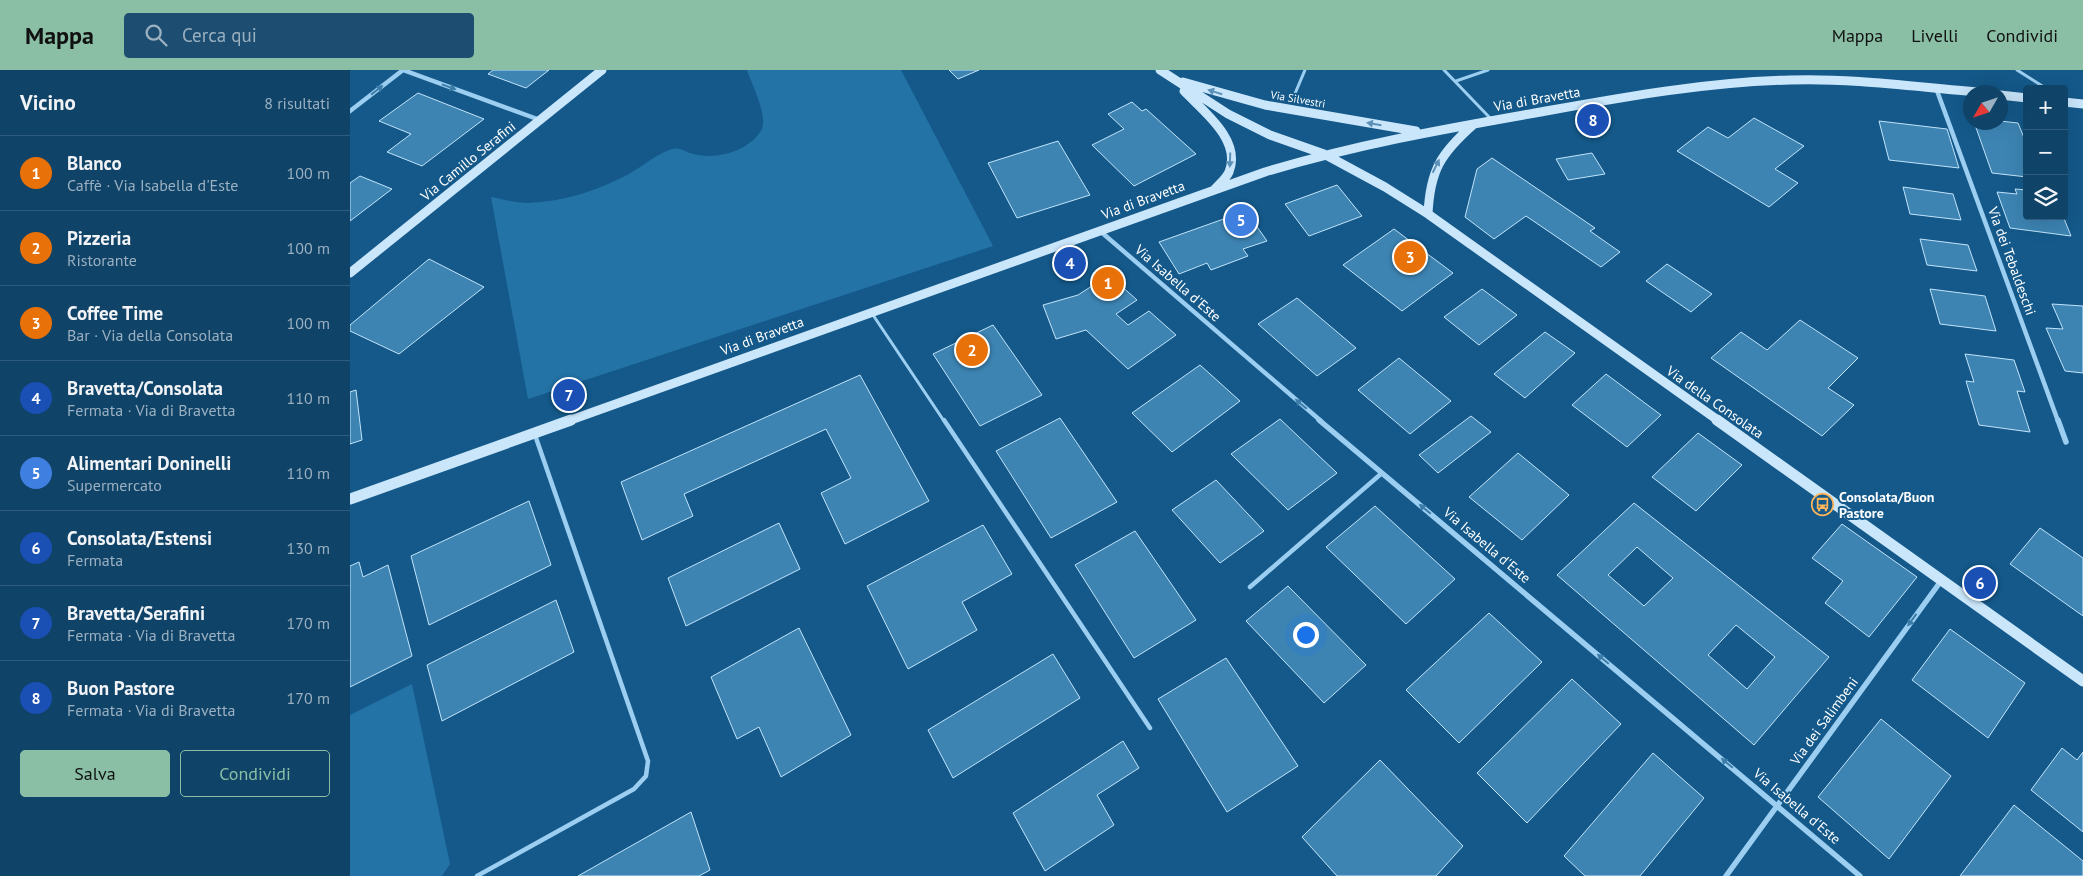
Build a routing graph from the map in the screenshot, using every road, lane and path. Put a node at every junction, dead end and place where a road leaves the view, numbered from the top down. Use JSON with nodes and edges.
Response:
{"nodes":[{"id":1,"x":403,"y":70,"type":"edge"},
{"id":2,"x":602,"y":70,"type":"edge"},
{"id":3,"x":1160,"y":70,"type":"edge"},
{"id":4,"x":1305,"y":70,"type":"edge"},
{"id":5,"x":1444,"y":70,"type":"edge"},
{"id":6,"x":1488,"y":70,"type":"edge"},
{"id":7,"x":2017,"y":70,"type":"edge"},
{"id":8,"x":1173,"y":79,"type":"junction"},
{"id":9,"x":1456,"y":81,"type":"junction"},
{"id":10,"x":2041,"y":85,"type":"edge"},
{"id":11,"x":1936,"y":88,"type":"junction"},
{"id":12,"x":1963,"y":91,"type":"edge"},
{"id":13,"x":1294,"y":96,"type":"dead end"},
{"id":14,"x":2008,"y":96,"type":"edge"},
{"id":15,"x":2023,"y":98,"type":"edge"},
{"id":16,"x":2068,"y":102,"type":"edge"},
{"id":17,"x":2083,"y":104,"type":"edge"},
{"id":18,"x":350,"y":111,"type":"edge"},
{"id":19,"x":540,"y":120,"type":"junction"},
{"id":20,"x":1492,"y":121,"type":"junction"},
{"id":21,"x":1474,"y":124,"type":"junction"},
{"id":22,"x":1422,"y":132,"type":"junction"},
{"id":23,"x":1324,"y":154,"type":"junction"},
{"id":24,"x":1214,"y":190,"type":"junction"},
{"id":25,"x":1428,"y":214,"type":"junction"},
{"id":26,"x":1100,"y":230,"type":"junction"},
{"id":27,"x":350,"y":272,"type":"edge"},
{"id":28,"x":870,"y":311,"type":"junction"},
{"id":29,"x":535,"y":434,"type":"junction"},
{"id":30,"x":2066,"y":442,"type":"dead end"},
{"id":31,"x":1382,"y":473,"type":"junction"},
{"id":32,"x":350,"y":499,"type":"edge"},
{"id":33,"x":1941,"y":580,"type":"junction"},
{"id":34,"x":1250,"y":587,"type":"dead end"},
{"id":35,"x":2083,"y":681,"type":"edge"},
{"id":36,"x":1150,"y":728,"type":"dead end"},
{"id":37,"x":1778,"y":806,"type":"junction"},
{"id":38,"x":477,"y":876,"type":"edge"},
{"id":39,"x":1726,"y":876,"type":"edge"},
{"id":40,"x":1860,"y":876,"type":"edge"}],
"edges":[{"from":18,"to":1,"type":"street","one_way":true},
{"from":1,"to":19,"type":"street","one_way":true},
{"from":2,"to":19,"type":"main road","name":"Via Camillo Serafini"},
{"from":3,"to":8,"type":"main road","name":"Via Silvestri"},
{"from":4,"to":13,"type":"lane"},
{"from":5,"to":9,"type":"lane"},
{"from":6,"to":9,"type":"lane"},
{"from":7,"to":10,"type":"lane"},
{"from":22,"to":8,"type":"main road","name":"Via Silvestri","one_way":true},
{"from":8,"to":23,"type":"main road","name":"Via Silvestri"},
{"from":8,"to":24,"type":"main road","name":"Via Silvestri","one_way":true},
{"from":9,"to":20,"type":"lane"},
{"from":11,"to":12,"type":"main road","name":"Via di Bravetta"},
{"from":11,"to":20,"type":"main road","name":"Via di Bravetta"},
{"from":11,"to":30,"type":"street","name":"Via dei Tebaldeschi"},
{"from":14,"to":15,"type":"main road"},
{"from":16,"to":17,"type":"main road"},
{"from":19,"to":27,"type":"main road","name":"Via Camillo Serafini"},
{"from":20,"to":21,"type":"main road","name":"Via di Bravetta"},
{"from":21,"to":22,"type":"main road","name":"Via di Bravetta"},
{"from":25,"to":21,"type":"main road","one_way":true},
{"from":22,"to":23,"type":"main road","name":"Via di Bravetta"},
{"from":23,"to":24,"type":"main road","name":"Via di Bravetta"},
{"from":23,"to":25,"type":"main road","name":"Via della Consolata"},
{"from":24,"to":26,"type":"main road","name":"Via di Bravetta"},
{"from":25,"to":33,"type":"main road","name":"Via della Consolata"},
{"from":26,"to":28,"type":"main road","name":"Via di Bravetta"},
{"from":31,"to":26,"type":"street","name":"Via Isabella d'Este","one_way":true},
{"from":28,"to":29,"type":"main road","name":"Via di Bravetta"},
{"from":28,"to":36,"type":"lane"},
{"from":29,"to":32,"type":"main road","name":"Via di Bravetta"},
{"from":29,"to":38,"type":"lane"},
{"from":31,"to":34,"type":"lane"},
{"from":37,"to":31,"type":"street","name":"Via Isabella d'Este","one_way":true},
{"from":33,"to":35,"type":"main road","name":"Via della Consolata"},
{"from":33,"to":37,"type":"street","name":"Via dei Salimbeni","one_way":true},
{"from":37,"to":39,"type":"street","name":"Via dei Salimbeni"},
{"from":37,"to":40,"type":"street","name":"Via Isabella d'Este"}]}
